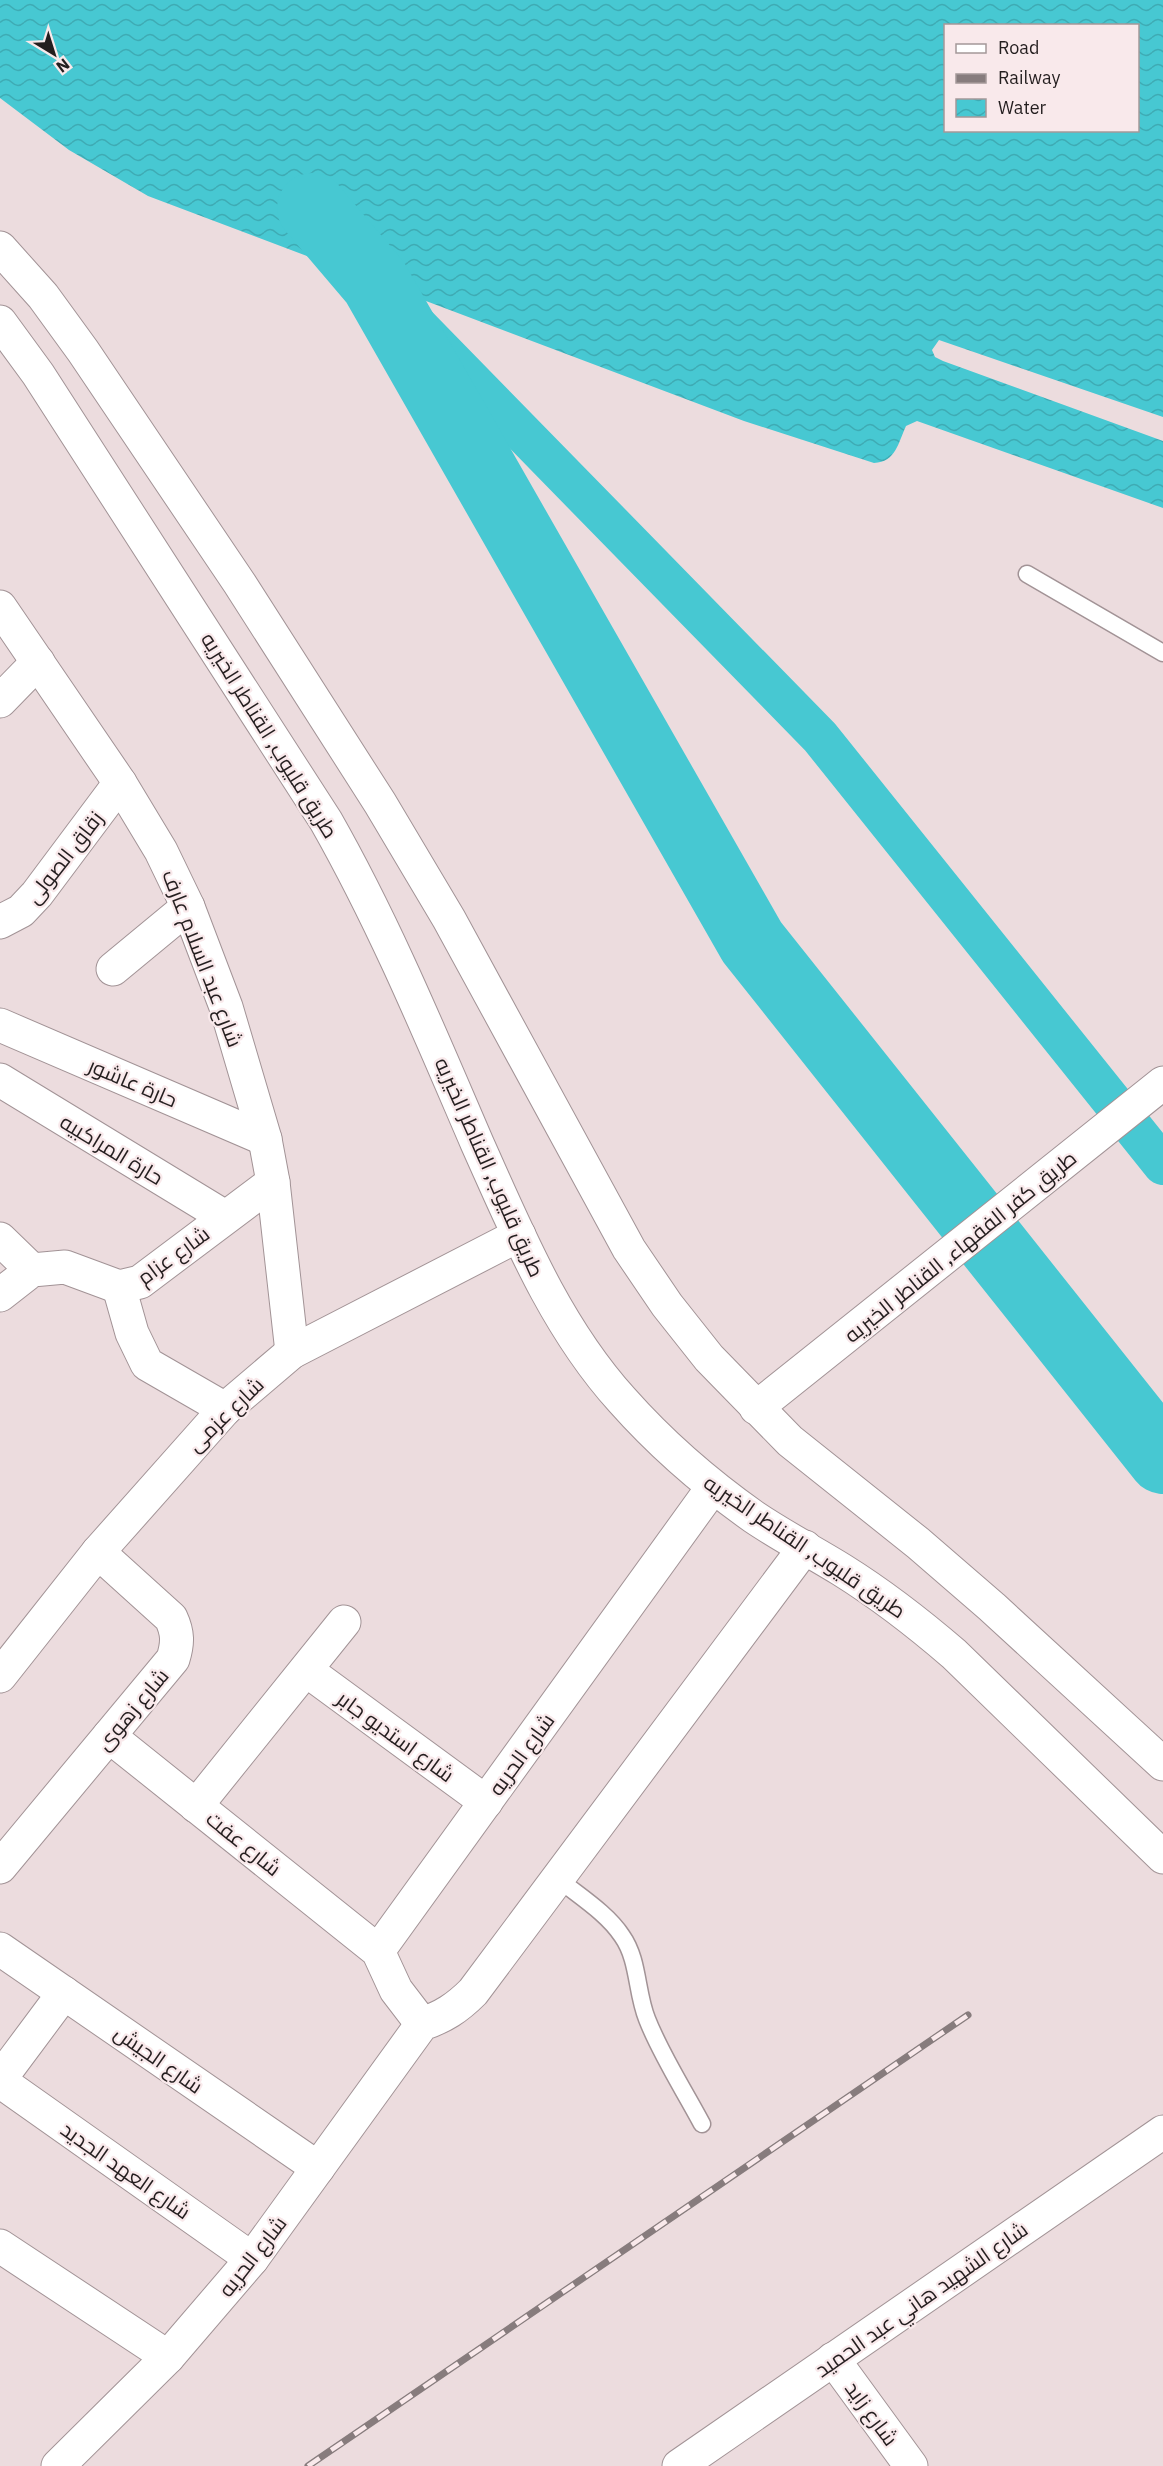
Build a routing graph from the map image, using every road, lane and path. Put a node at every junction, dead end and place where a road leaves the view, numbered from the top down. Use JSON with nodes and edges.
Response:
{"nodes":[{"id":1,"x":0,"y":248,"type":"edge"},
{"id":2,"x":0,"y":322,"type":"edge"},
{"id":3,"x":1027,"y":574,"type":"dead end"},
{"id":4,"x":0,"y":607,"type":"edge"},
{"id":5,"x":1163,"y":653,"type":"edge"},
{"id":6,"x":38,"y":662,"type":"junction"},
{"id":7,"x":0,"y":701,"type":"edge"},
{"id":8,"x":120,"y":783,"type":"junction"},
{"id":9,"x":188,"y":907,"type":"junction"},
{"id":10,"x":0,"y":921,"type":"edge"},
{"id":11,"x":113,"y":969,"type":"dead end"},
{"id":12,"x":0,"y":1025,"type":"edge"},
{"id":13,"x":0,"y":1080,"type":"edge"},
{"id":14,"x":1163,"y":1083,"type":"edge"},
{"id":15,"x":266,"y":1139,"type":"junction"},
{"id":16,"x":273,"y":1182,"type":"junction"},
{"id":17,"x":225,"y":1217,"type":"junction"},
{"id":18,"x":519,"y":1235,"type":"junction"},
{"id":19,"x":0,"y":1239,"type":"edge"},
{"id":20,"x":32,"y":1270,"type":"junction"},
{"id":21,"x":119,"y":1287,"type":"junction"},
{"id":22,"x":0,"y":1296,"type":"edge"},
{"id":23,"x":292,"y":1352,"type":"junction"},
{"id":24,"x":756,"y":1408,"type":"junction"},
{"id":25,"x":225,"y":1409,"type":"junction"},
{"id":26,"x":713,"y":1487,"type":"junction"},
{"id":27,"x":805,"y":1547,"type":"junction"},
{"id":28,"x":98,"y":1552,"type":"junction"},
{"id":29,"x":345,"y":1622,"type":"dead end"},
{"id":30,"x":306,"y":1670,"type":"junction"},
{"id":31,"x":0,"y":1676,"type":"edge"},
{"id":32,"x":109,"y":1736,"type":"junction"},
{"id":33,"x":1163,"y":1764,"type":"edge"},
{"id":34,"x":486,"y":1802,"type":"junction"},
{"id":35,"x":196,"y":1806,"type":"junction"},
{"id":36,"x":1163,"y":1857,"type":"edge"},
{"id":37,"x":0,"y":1867,"type":"edge"},
{"id":38,"x":557,"y":1878,"type":"junction"},
{"id":39,"x":0,"y":1949,"type":"edge"},
{"id":40,"x":378,"y":1951,"type":"junction"},
{"id":41,"x":64,"y":1993,"type":"junction"},
{"id":42,"x":422,"y":2024,"type":"junction"},
{"id":43,"x":0,"y":2080,"type":"edge"},
{"id":44,"x":702,"y":2124,"type":"dead end"},
{"id":45,"x":1163,"y":2132,"type":"edge"},
{"id":46,"x":318,"y":2168,"type":"junction"},
{"id":47,"x":0,"y":2246,"type":"edge"},
{"id":48,"x":252,"y":2259,"type":"junction"},
{"id":49,"x":168,"y":2357,"type":"junction"},
{"id":50,"x":833,"y":2359,"type":"junction"},
{"id":51,"x":58,"y":2466,"type":"edge"},
{"id":52,"x":679,"y":2466,"type":"edge"},
{"id":53,"x":911,"y":2466,"type":"edge"}],
"edges":[{"from":1,"to":24,"type":"street"},
{"from":2,"to":18,"type":"street","name":"طريق قليوب, القناطر الخيريه"},
{"from":3,"to":5,"type":"lane"},
{"from":4,"to":6,"type":"street","name":"شارع عبد السلام عارف"},
{"from":6,"to":7,"type":"street"},
{"from":6,"to":8,"type":"street","name":"شارع عبد السلام عارف"},
{"from":8,"to":9,"type":"street","name":"شارع عبد السلام عارف"},
{"from":8,"to":10,"type":"street","name":"زقاق الصولى"},
{"from":9,"to":11,"type":"street"},
{"from":9,"to":15,"type":"street","name":"شارع عبد السلام عارف"},
{"from":12,"to":15,"type":"street","name":"حارة عاشور"},
{"from":13,"to":17,"type":"street","name":"حارة المراكبيه"},
{"from":14,"to":24,"type":"street","name":"طريق كفر الفقهاء, القناطر الخيريه"},
{"from":15,"to":16,"type":"street","name":"شارع عبد السلام عارف"},
{"from":16,"to":17,"type":"street","name":"شارع عزام"},
{"from":16,"to":23,"type":"street","name":"شارع عبد السلام عارف"},
{"from":17,"to":21,"type":"street","name":"شارع عزام"},
{"from":18,"to":23,"type":"street","name":"شارع عزمى"},
{"from":18,"to":26,"type":"street","name":"طريق قليوب, القناطر الخيريه"},
{"from":19,"to":20,"type":"street"},
{"from":20,"to":21,"type":"street","name":"شارع عزام"},
{"from":20,"to":22,"type":"street"},
{"from":21,"to":25,"type":"street"},
{"from":23,"to":25,"type":"street","name":"شارع عزمى"},
{"from":24,"to":33,"type":"street"},
{"from":25,"to":28,"type":"street","name":"شارع عزمى"},
{"from":26,"to":27,"type":"street","name":"طريق قليوب, القناطر الخيريه"},
{"from":26,"to":34,"type":"street","name":"شارع الحريه"},
{"from":27,"to":36,"type":"street","name":"طريق قليوب, القناطر الخيريه"},
{"from":27,"to":38,"type":"street"},
{"from":28,"to":31,"type":"street","name":"شارع عزمى"},
{"from":28,"to":32,"type":"street","name":"شارع زهوى"},
{"from":29,"to":30,"type":"street"},
{"from":30,"to":34,"type":"street","name":"شارع استديو جابر"},
{"from":30,"to":35,"type":"street"},
{"from":32,"to":35,"type":"street","name":"شارع عفت"},
{"from":32,"to":37,"type":"street","name":"شارع زهوى"},
{"from":34,"to":40,"type":"street","name":"شارع الحريه"},
{"from":35,"to":40,"type":"street","name":"شارع عفت"},
{"from":38,"to":42,"type":"street"},
{"from":38,"to":44,"type":"lane"},
{"from":39,"to":41,"type":"street","name":"شارع الجيش"},
{"from":40,"to":42,"type":"street"},
{"from":41,"to":43,"type":"street"},
{"from":41,"to":46,"type":"street","name":"شارع الجيش"},
{"from":42,"to":46,"type":"street","name":"شارع الحريه"},
{"from":43,"to":48,"type":"street","name":"شارع العهد الجديد"},
{"from":45,"to":50,"type":"street","name":"شارع الشهيد هاني عبد الحميد"},
{"from":46,"to":48,"type":"street","name":"شارع الحريه"},
{"from":47,"to":49,"type":"street"},
{"from":48,"to":49,"type":"street","name":"شارع الحريه"},
{"from":49,"to":51,"type":"street","name":"شارع الحريه"},
{"from":50,"to":52,"type":"street","name":"شارع الشهيد هاني عبد الحميد"},
{"from":50,"to":53,"type":"street","name":"شارع زايد"}]}
